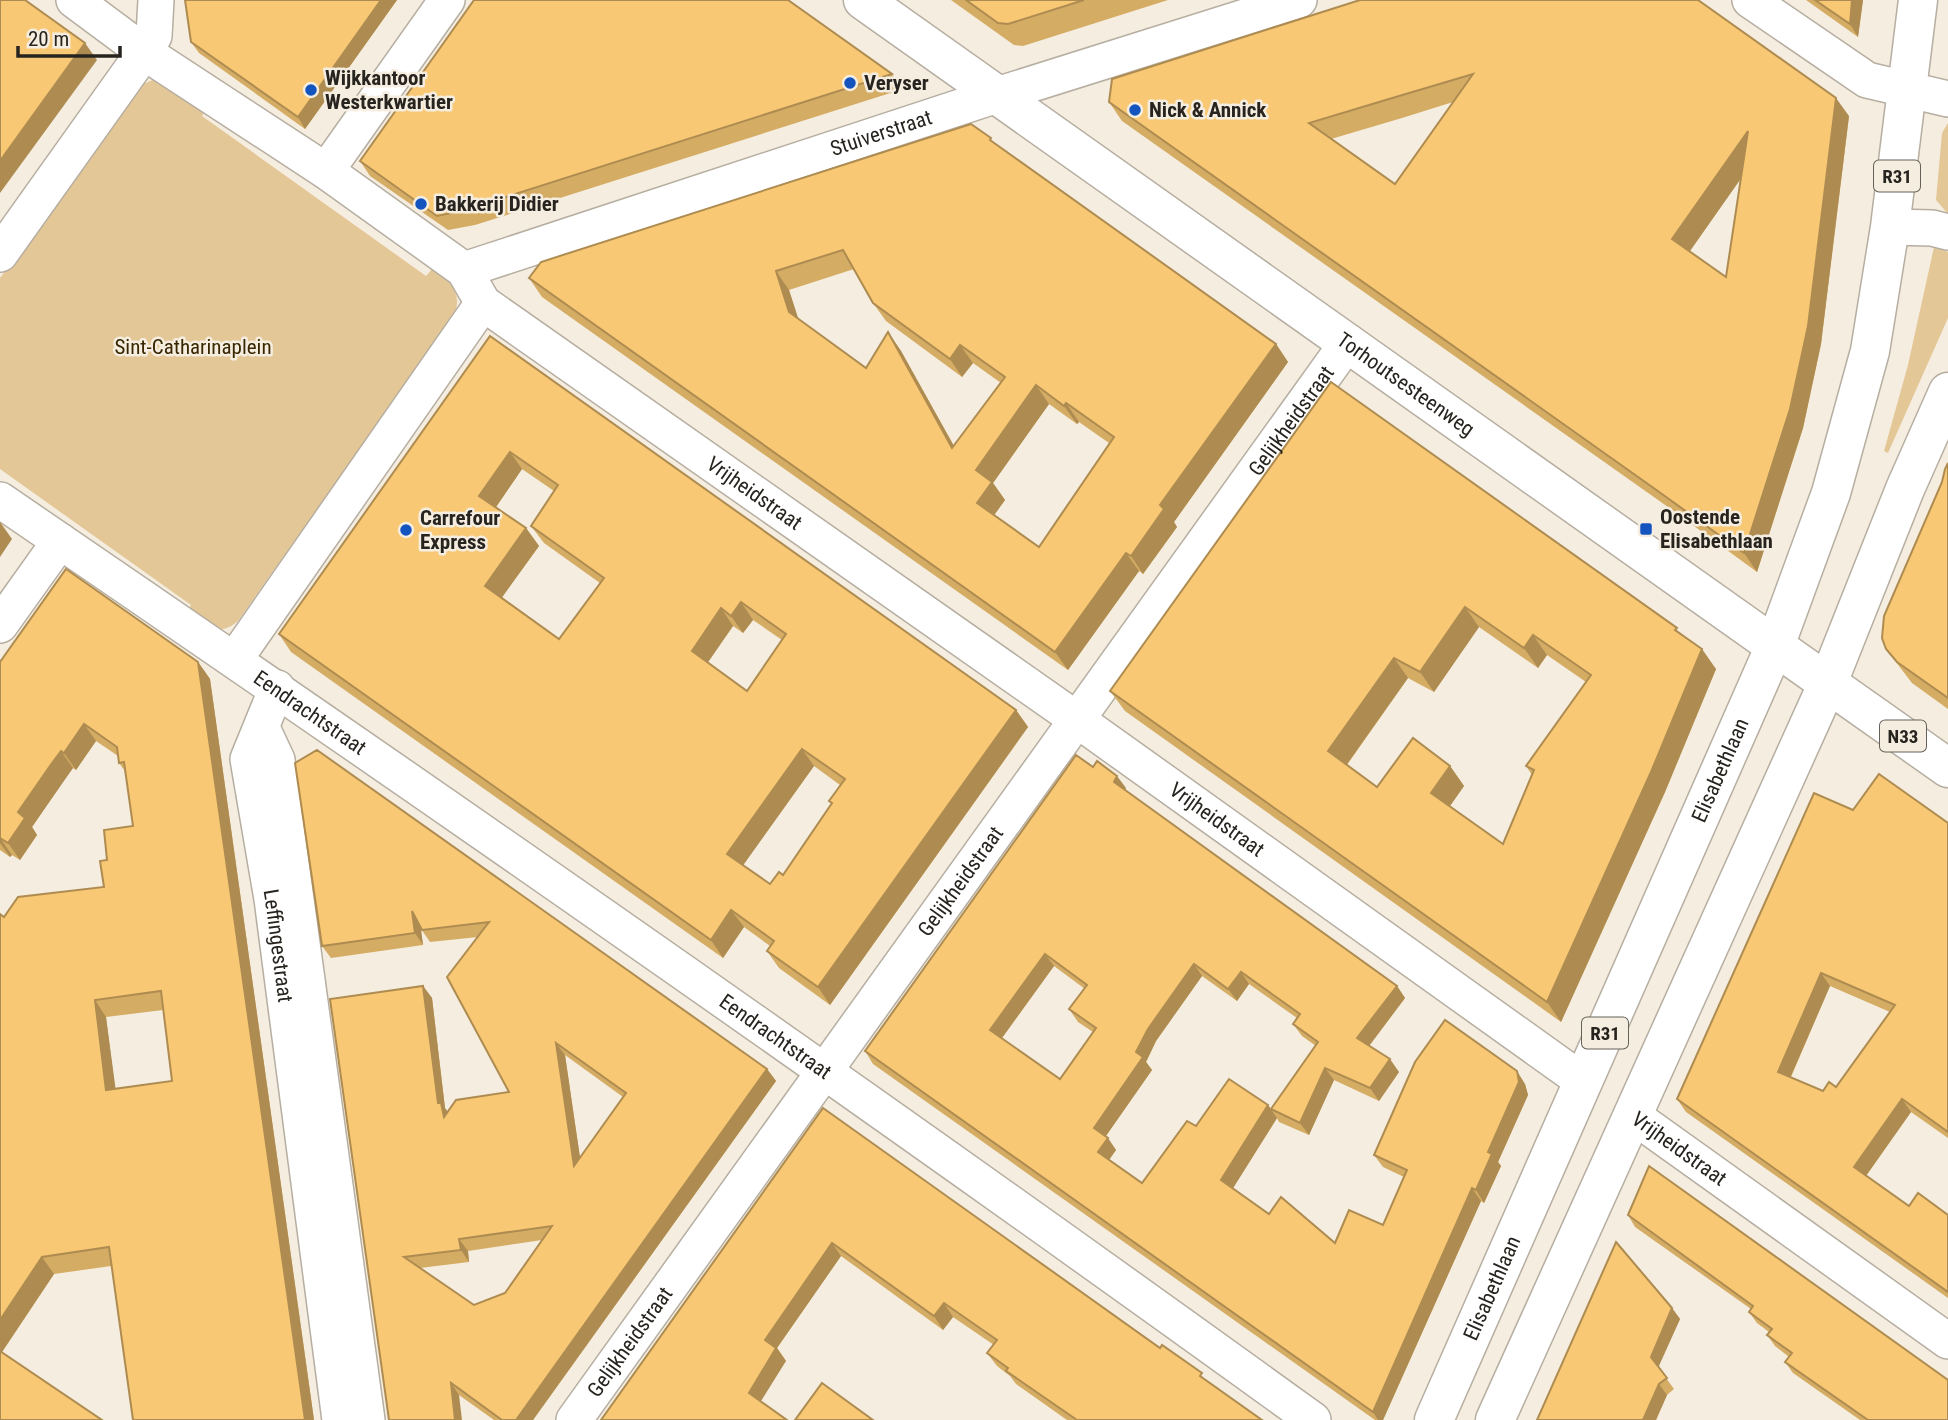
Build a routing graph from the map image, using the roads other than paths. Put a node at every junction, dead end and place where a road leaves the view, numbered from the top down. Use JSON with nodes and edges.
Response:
{"nodes":[{"id":1,"x":156,"y":0,"type":"edge"},
{"id":2,"x":447,"y":0,"type":"edge"},
{"id":3,"x":863,"y":0,"type":"edge"},
{"id":4,"x":1299,"y":0,"type":"edge"},
{"id":5,"x":1750,"y":0,"type":"edge"},
{"id":6,"x":1918,"y":0,"type":"edge"},
{"id":7,"x":88,"y":3,"type":"edge"},
{"id":8,"x":144,"y":52,"type":"junction"},
{"id":9,"x":1908,"y":90,"type":"junction"},
{"id":10,"x":997,"y":95,"type":"junction"},
{"id":11,"x":1948,"y":99,"type":"edge"},
{"id":12,"x":326,"y":171,"type":"junction"},
{"id":13,"x":1890,"y":227,"type":"junction"},
{"id":14,"x":1948,"y":232,"type":"edge"},
{"id":15,"x":0,"y":254,"type":"edge"},
{"id":16,"x":464,"y":270,"type":"junction"},
{"id":17,"x":484,"y":303,"type":"junction"},
{"id":18,"x":1348,"y":342,"type":"junction"},
{"id":19,"x":1948,"y":392,"type":"edge"},
{"id":20,"x":0,"y":500,"type":"edge"},
{"id":21,"x":60,"y":541,"type":"junction"},
{"id":22,"x":0,"y":625,"type":"edge"},
{"id":23,"x":1775,"y":646,"type":"junction"},
{"id":24,"x":235,"y":659,"type":"junction"},
{"id":25,"x":1827,"y":685,"type":"junction"},
{"id":26,"x":277,"y":688,"type":"junction"},
{"id":27,"x":1076,"y":719,"type":"junction"},
{"id":28,"x":1948,"y":768,"type":"edge"},
{"id":29,"x":825,"y":1071,"type":"junction"},
{"id":30,"x":1584,"y":1082,"type":"junction"},
{"id":31,"x":1632,"y":1115,"type":"junction"},
{"id":32,"x":320,"y":1167,"type":"junction"},
{"id":33,"x":1948,"y":1341,"type":"edge"},
{"id":34,"x":340,"y":1420,"type":"edge"},
{"id":35,"x":367,"y":1420,"type":"edge"},
{"id":36,"x":574,"y":1420,"type":"edge"},
{"id":37,"x":1313,"y":1420,"type":"edge"},
{"id":38,"x":1434,"y":1420,"type":"edge"},
{"id":39,"x":1495,"y":1420,"type":"edge"}],
"edges":[{"from":1,"to":8,"type":"street"},
{"from":2,"to":12,"type":"street"},
{"from":3,"to":10,"type":"main road","name":"Torhoutsesteenweg"},
{"from":4,"to":10,"type":"street","name":"Stuiverstraat"},
{"from":5,"to":9,"type":"street"},
{"from":6,"to":9,"type":"main road","name":"Elisabethlaan","number":"R31"},
{"from":7,"to":8,"type":"street"},
{"from":8,"to":12,"type":"street"},
{"from":8,"to":15,"type":"street"},
{"from":9,"to":11,"type":"street"},
{"from":9,"to":13,"type":"main road","name":"Elisabethlaan","number":"R31"},
{"from":10,"to":16,"type":"street","name":"Stuiverstraat"},
{"from":10,"to":18,"type":"main road","name":"Torhoutsesteenweg"},
{"from":12,"to":16,"type":"street"},
{"from":13,"to":14,"type":"street"},
{"from":13,"to":23,"type":"main road","name":"Elisabethlaan","number":"R31"},
{"from":16,"to":17,"type":"street"},
{"from":17,"to":24,"type":"street"},
{"from":17,"to":27,"type":"street","name":"Vrijheidstraat"},
{"from":18,"to":23,"type":"main road","name":"Torhoutsesteenweg"},
{"from":18,"to":27,"type":"street","name":"Gelijkheidstraat"},
{"from":19,"to":25,"type":"main road"},
{"from":20,"to":21,"type":"street"},
{"from":21,"to":22,"type":"street"},
{"from":21,"to":24,"type":"street"},
{"from":23,"to":25,"type":"main road","name":"Torhoutsesteenweg","number":"N33"},
{"from":23,"to":30,"type":"main road","name":"Elisabethlaan","number":"R31"},
{"from":24,"to":26,"type":"street","name":"Eendrachtstraat"},
{"from":25,"to":28,"type":"main road","name":"Torhoutsesteenweg","number":"N33"},
{"from":25,"to":31,"type":"main road"},
{"from":26,"to":29,"type":"street","name":"Eendrachtstraat"},
{"from":26,"to":32,"type":"street","name":"Leffingestraat"},
{"from":27,"to":29,"type":"street","name":"Gelijkheidstraat"},
{"from":27,"to":30,"type":"street","name":"Vrijheidstraat"},
{"from":29,"to":36,"type":"street","name":"Gelijkheidstraat"},
{"from":29,"to":37,"type":"street","name":"Eendrachtstraat"},
{"from":30,"to":31,"type":"main road","name":"Vrijheidstraat"},
{"from":30,"to":38,"type":"main road","name":"Elisabethlaan","number":"R31"},
{"from":31,"to":33,"type":"street","name":"Vrijheidstraat"},
{"from":31,"to":39,"type":"main road"},
{"from":32,"to":34,"type":"street","name":"Leffingestraat"},
{"from":32,"to":35,"type":"street","name":"Leffingestraat"}]}
